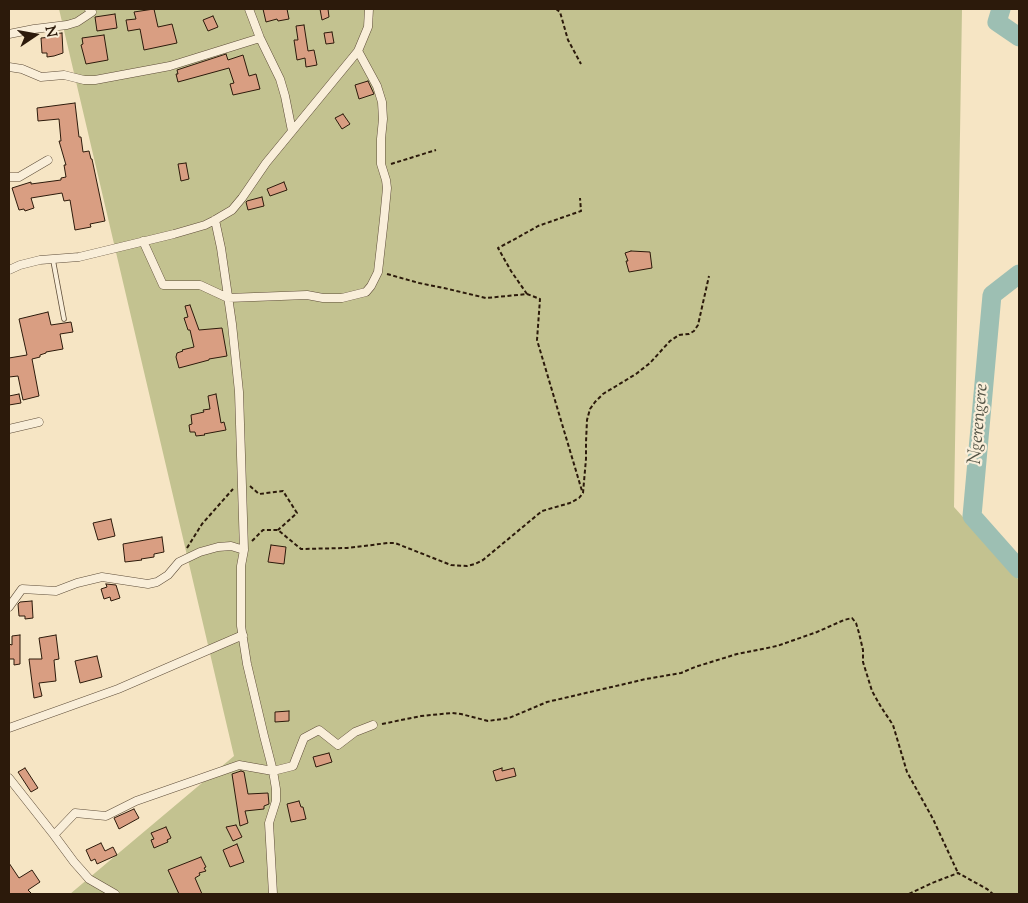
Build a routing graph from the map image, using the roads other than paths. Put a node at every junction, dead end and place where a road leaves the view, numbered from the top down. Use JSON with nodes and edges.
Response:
{"nodes":[{"id":1,"x":89,"y":9,"type":"edge"},
{"id":2,"x":249,"y":9,"type":"edge"},
{"id":3,"x":369,"y":9,"type":"edge"},
{"id":4,"x":9,"y":34,"type":"edge"},
{"id":5,"x":260,"y":38,"type":"junction"},
{"id":6,"x":358,"y":51,"type":"junction"},
{"id":7,"x":9,"y":67,"type":"edge"},
{"id":8,"x":292,"y":131,"type":"junction"},
{"id":9,"x":48,"y":160,"type":"dead end"},
{"id":10,"x":9,"y":178,"type":"edge"},
{"id":11,"x":215,"y":220,"type":"junction"},
{"id":12,"x":144,"y":242,"type":"junction"},
{"id":13,"x":54,"y":260,"type":"junction"},
{"id":14,"x":9,"y":270,"type":"edge"},
{"id":15,"x":228,"y":298,"type":"junction"},
{"id":16,"x":64,"y":319,"type":"dead end"},
{"id":17,"x":39,"y":422,"type":"dead end"},
{"id":18,"x":9,"y":429,"type":"edge"},
{"id":19,"x":244,"y":550,"type":"junction"},
{"id":20,"x":9,"y":607,"type":"edge"},
{"id":21,"x":243,"y":635,"type":"junction"},
{"id":22,"x":373,"y":726,"type":"road end"},
{"id":23,"x":9,"y":728,"type":"edge"},
{"id":24,"x":274,"y":771,"type":"junction"},
{"id":25,"x":9,"y":778,"type":"edge"},
{"id":26,"x":54,"y":835,"type":"junction"},
{"id":27,"x":115,"y":894,"type":"edge"},
{"id":28,"x":273,"y":894,"type":"edge"}],
"edges":[{"from":1,"to":4,"type":"street"},
{"from":2,"to":5,"type":"street"},
{"from":3,"to":6,"type":"street"},
{"from":5,"to":7,"type":"street"},
{"from":5,"to":8,"type":"street"},
{"from":6,"to":8,"type":"street"},
{"from":6,"to":15,"type":"street"},
{"from":8,"to":11,"type":"street"},
{"from":9,"to":10,"type":"street"},
{"from":11,"to":12,"type":"street"},
{"from":11,"to":15,"type":"street"},
{"from":12,"to":13,"type":"street"},
{"from":12,"to":15,"type":"street"},
{"from":13,"to":14,"type":"street"},
{"from":13,"to":16,"type":"lane"},
{"from":15,"to":19,"type":"street"},
{"from":17,"to":18,"type":"street"},
{"from":19,"to":20,"type":"street"},
{"from":19,"to":21,"type":"street"},
{"from":21,"to":23,"type":"street"},
{"from":21,"to":24,"type":"street"},
{"from":22,"to":24,"type":"street"},
{"from":24,"to":26,"type":"street"},
{"from":24,"to":28,"type":"street"},
{"from":25,"to":26,"type":"street"},
{"from":26,"to":27,"type":"street"}]}
